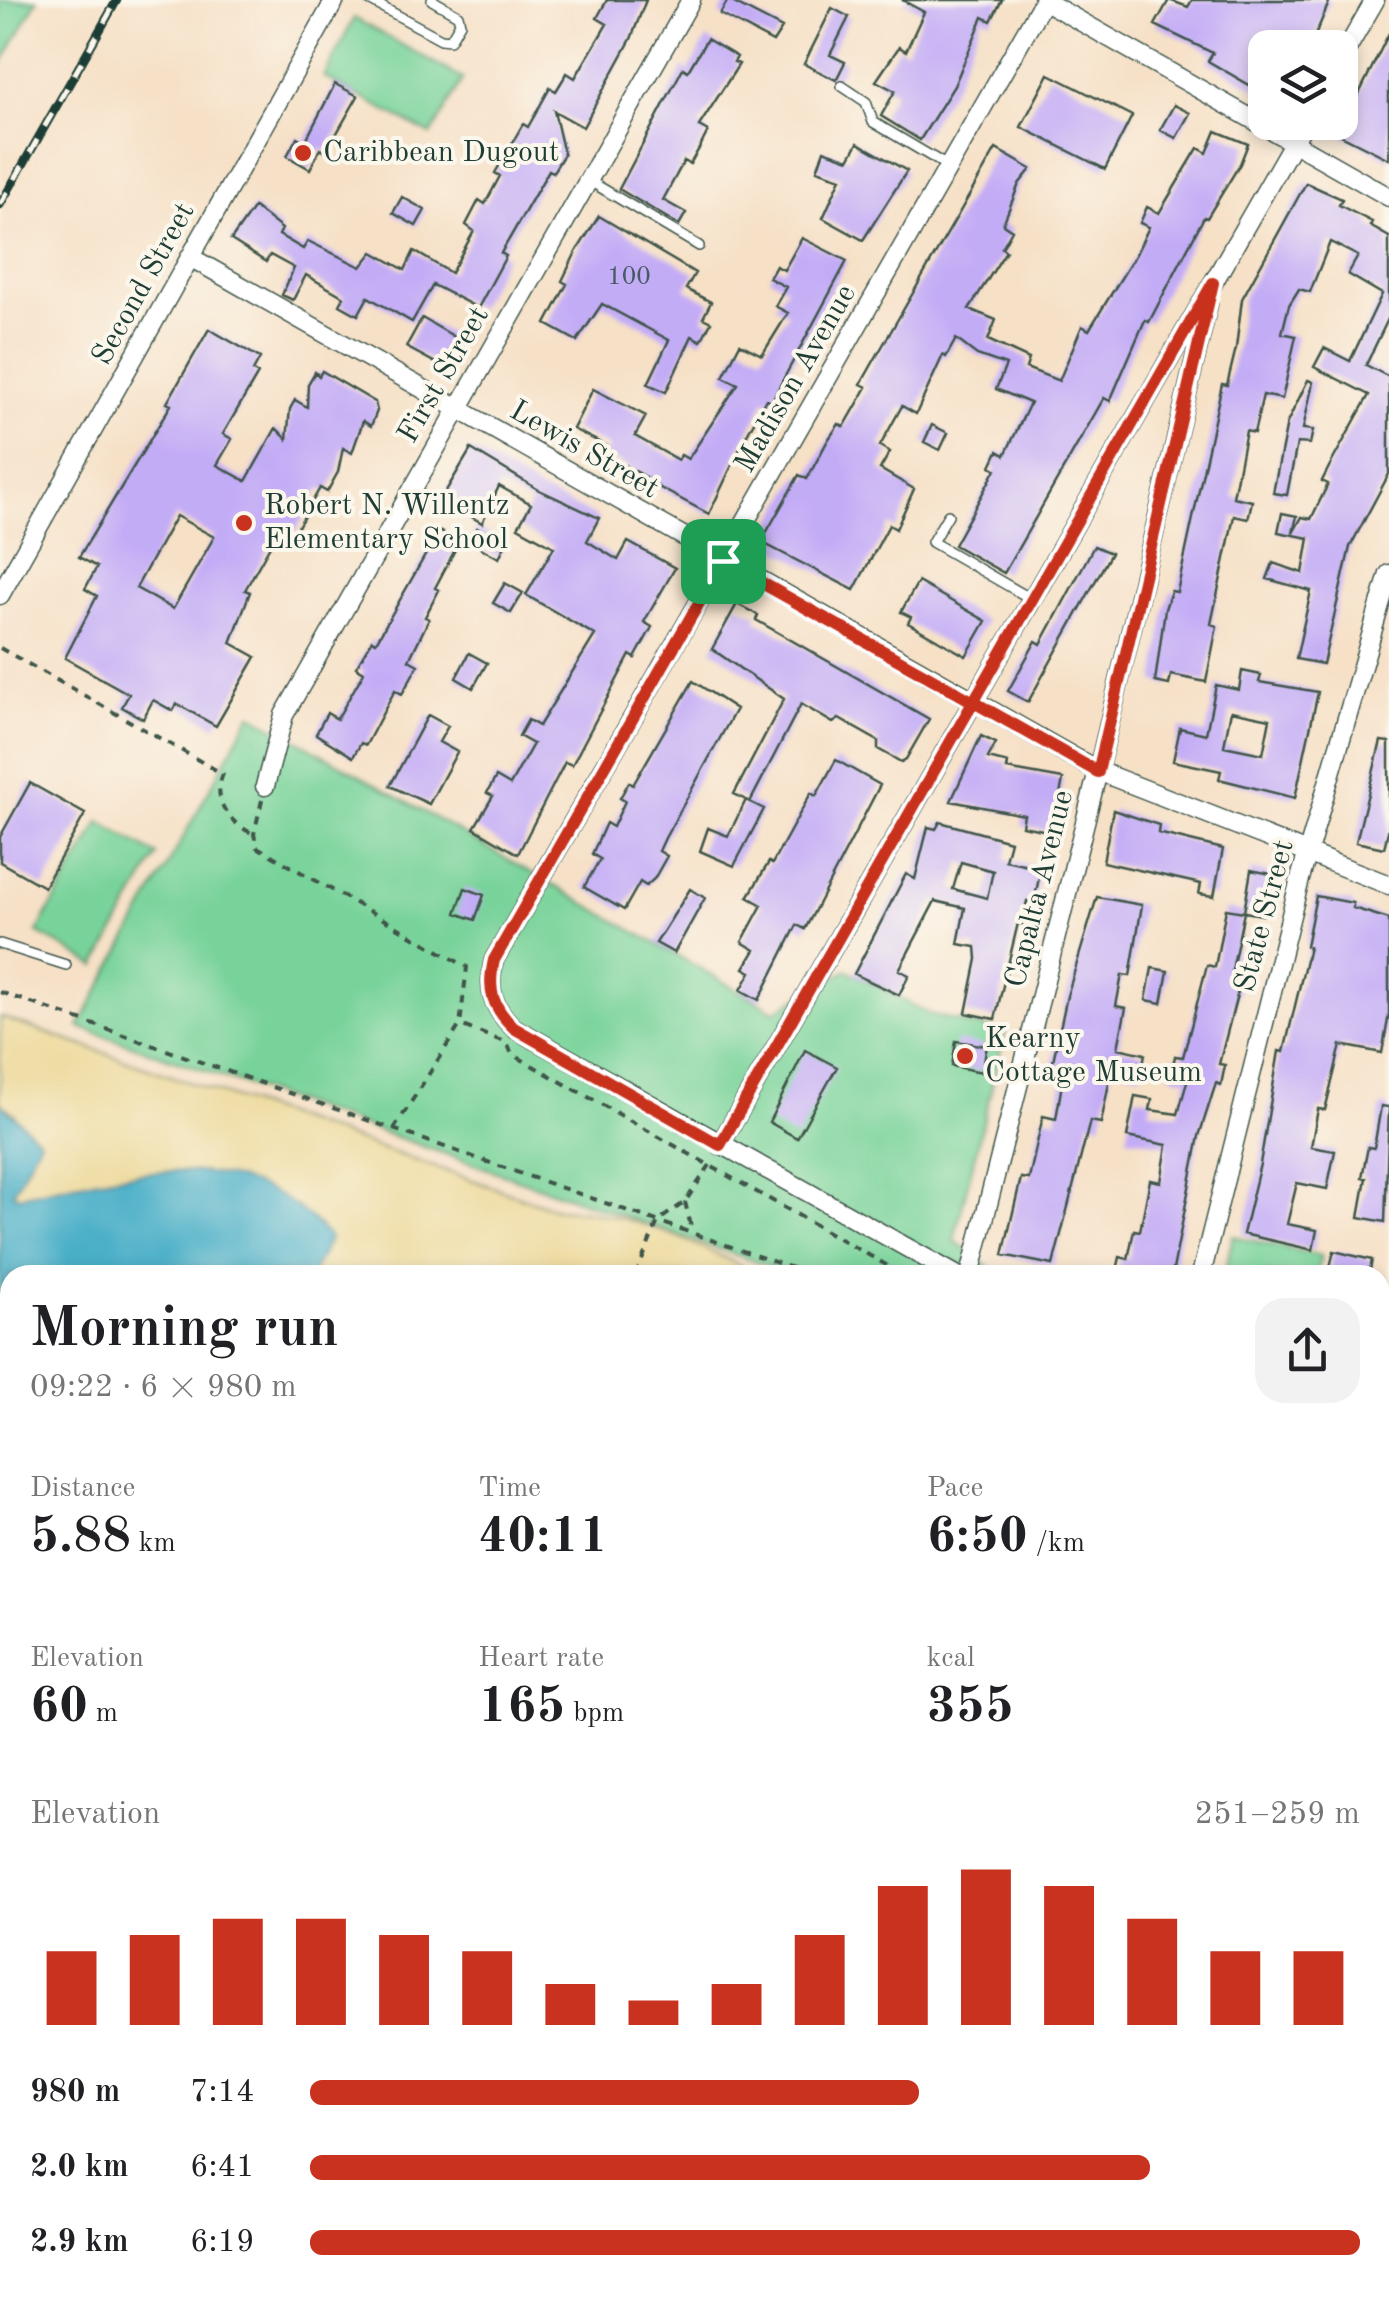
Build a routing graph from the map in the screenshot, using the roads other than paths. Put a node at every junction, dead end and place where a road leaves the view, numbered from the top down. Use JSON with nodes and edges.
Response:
{"nodes":[{"id":1,"x":336,"y":0,"type":"edge"},
{"id":2,"x":368,"y":0,"type":"edge"},
{"id":3,"x":432,"y":0,"type":"edge"},
{"id":4,"x":691,"y":0,"type":"edge"},
{"id":5,"x":1043,"y":0,"type":"edge"},
{"id":6,"x":1375,"y":0,"type":"edge"},
{"id":7,"x":1358,"y":30,"type":"edge"},
{"id":8,"x":842,"y":86,"type":"dead end"},
{"id":9,"x":1294,"y":142,"type":"junction"},
{"id":10,"x":948,"y":167,"type":"junction"},
{"id":11,"x":588,"y":180,"type":"junction"},
{"id":12,"x":1389,"y":197,"type":"edge"},
{"id":13,"x":699,"y":246,"type":"dead end"},
{"id":14,"x":190,"y":257,"type":"junction"},
{"id":15,"x":1213,"y":283,"type":"junction"},
{"id":16,"x":456,"y":408,"type":"junction"},
{"id":17,"x":948,"y":515,"type":"dead end"},
{"id":18,"x":723,"y":561,"type":"junction"},
{"id":19,"x":1389,"y":574,"type":"edge"},
{"id":20,"x":0,"y":596,"type":"edge"},
{"id":21,"x":1033,"y":600,"type":"junction"},
{"id":22,"x":974,"y":703,"type":"junction"},
{"id":23,"x":1098,"y":772,"type":"junction"},
{"id":24,"x":265,"y":786,"type":"road end"},
{"id":25,"x":1310,"y":855,"type":"junction"},
{"id":26,"x":1389,"y":885,"type":"edge"},
{"id":27,"x":0,"y":944,"type":"edge"},
{"id":28,"x":66,"y":965,"type":"dead end"},
{"id":29,"x":720,"y":1145,"type":"junction"},
{"id":30,"x":938,"y":1265,"type":"edge"},
{"id":31,"x":973,"y":1265,"type":"edge"},
{"id":32,"x":1204,"y":1265,"type":"edge"}],
"edges":[{"from":1,"to":14,"type":"street","name":"Second Street"},
{"from":2,"to":3,"type":"lane"},
{"from":4,"to":11,"type":"street","name":"First Street"},
{"from":5,"to":9,"type":"street"},
{"from":5,"to":10,"type":"street","name":"Madison Avenue"},
{"from":6,"to":7,"type":"street"},
{"from":8,"to":10,"type":"lane"},
{"from":9,"to":12,"type":"street"},
{"from":9,"to":15,"type":"street"},
{"from":10,"to":18,"type":"street","name":"Madison Avenue"},
{"from":11,"to":13,"type":"lane"},
{"from":11,"to":16,"type":"street","name":"First Street"},
{"from":14,"to":16,"type":"street","name":"Lewis Street"},
{"from":14,"to":20,"type":"street","name":"Second Street"},
{"from":15,"to":21,"type":"street"},
{"from":15,"to":23,"type":"street","name":"Capalta Avenue"},
{"from":16,"to":18,"type":"street","name":"Lewis Street"},
{"from":16,"to":24,"type":"street","name":"First Street"},
{"from":17,"to":21,"type":"lane"},
{"from":18,"to":22,"type":"street","name":"Lewis Street"},
{"from":18,"to":29,"type":"street","name":"Madison Avenue"},
{"from":19,"to":25,"type":"street","name":"State Street"},
{"from":21,"to":22,"type":"street"},
{"from":22,"to":23,"type":"street","name":"Lewis Street"},
{"from":22,"to":29,"type":"street"},
{"from":23,"to":25,"type":"street","name":"Lewis Street"},
{"from":23,"to":31,"type":"street","name":"Capalta Avenue"},
{"from":25,"to":26,"type":"street","name":"Lewis Street"},
{"from":25,"to":32,"type":"street","name":"State Street"},
{"from":27,"to":28,"type":"lane"},
{"from":29,"to":30,"type":"street"}]}
